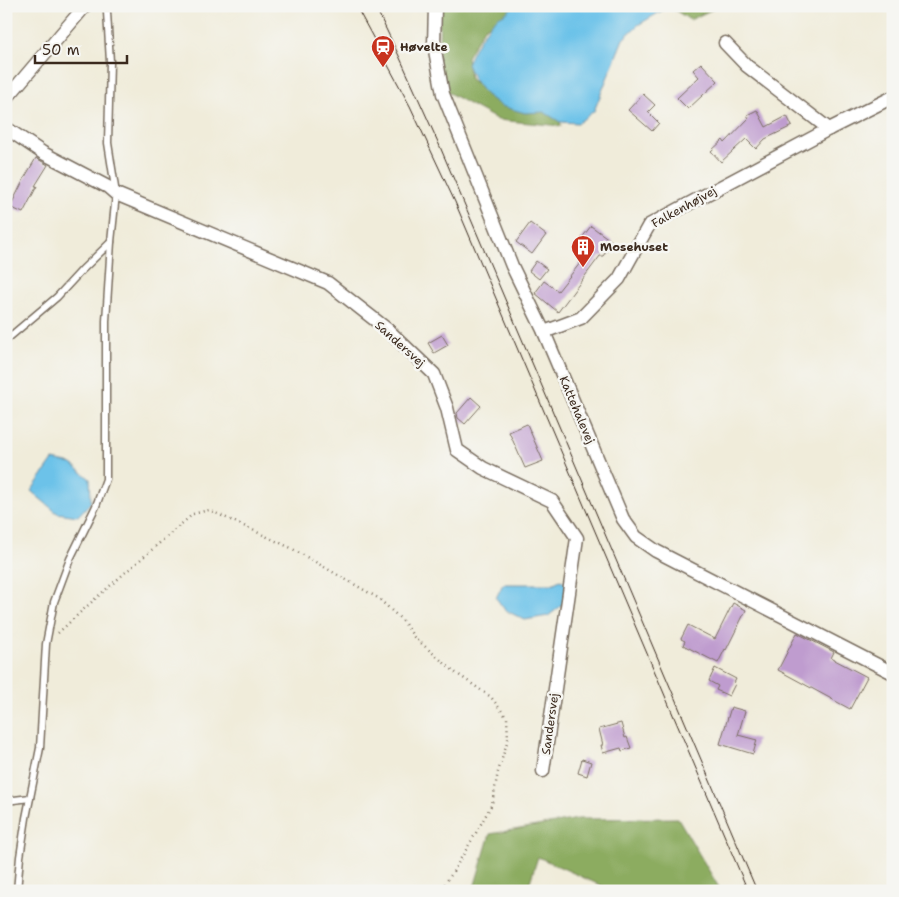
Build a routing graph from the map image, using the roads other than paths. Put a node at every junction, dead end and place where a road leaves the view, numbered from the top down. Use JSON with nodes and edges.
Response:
{"nodes":[{"id":1,"x":85,"y":6,"type":"edge"},
{"id":2,"x":106,"y":6,"type":"edge"},
{"id":3,"x":435,"y":6,"type":"edge"},
{"id":4,"x":725,"y":42,"type":"dead end"},
{"id":5,"x":893,"y":97,"type":"edge"},
{"id":6,"x":6,"y":99,"type":"edge"},
{"id":7,"x":6,"y":128,"type":"edge"},
{"id":8,"x":829,"y":129,"type":"junction"},
{"id":9,"x":116,"y":194,"type":"junction"},
{"id":10,"x":111,"y":242,"type":"junction"},
{"id":11,"x":544,"y":332,"type":"junction"},
{"id":12,"x":6,"y":340,"type":"edge"},
{"id":13,"x":893,"y":674,"type":"edge"},
{"id":14,"x":543,"y":771,"type":"dead end"},
{"id":15,"x":30,"y":798,"type":"junction"},
{"id":16,"x":6,"y":801,"type":"edge"},
{"id":17,"x":16,"y":891,"type":"edge"}],
"edges":[{"from":1,"to":6,"type":"street"},
{"from":2,"to":9,"type":"lane"},
{"from":3,"to":11,"type":"street","name":"Kattehalevej"},
{"from":4,"to":8,"type":"street"},
{"from":5,"to":8,"type":"street","name":"Falkenhøjvej"},
{"from":7,"to":9,"type":"street","name":"Sandersvej"},
{"from":8,"to":11,"type":"street","name":"Falkenhøjvej"},
{"from":9,"to":10,"type":"lane"},
{"from":9,"to":14,"type":"street","name":"Sandersvej"},
{"from":10,"to":12,"type":"lane"},
{"from":10,"to":15,"type":"lane"},
{"from":11,"to":13,"type":"street","name":"Kattehalevej"},
{"from":15,"to":16,"type":"lane"},
{"from":15,"to":17,"type":"lane"}]}
